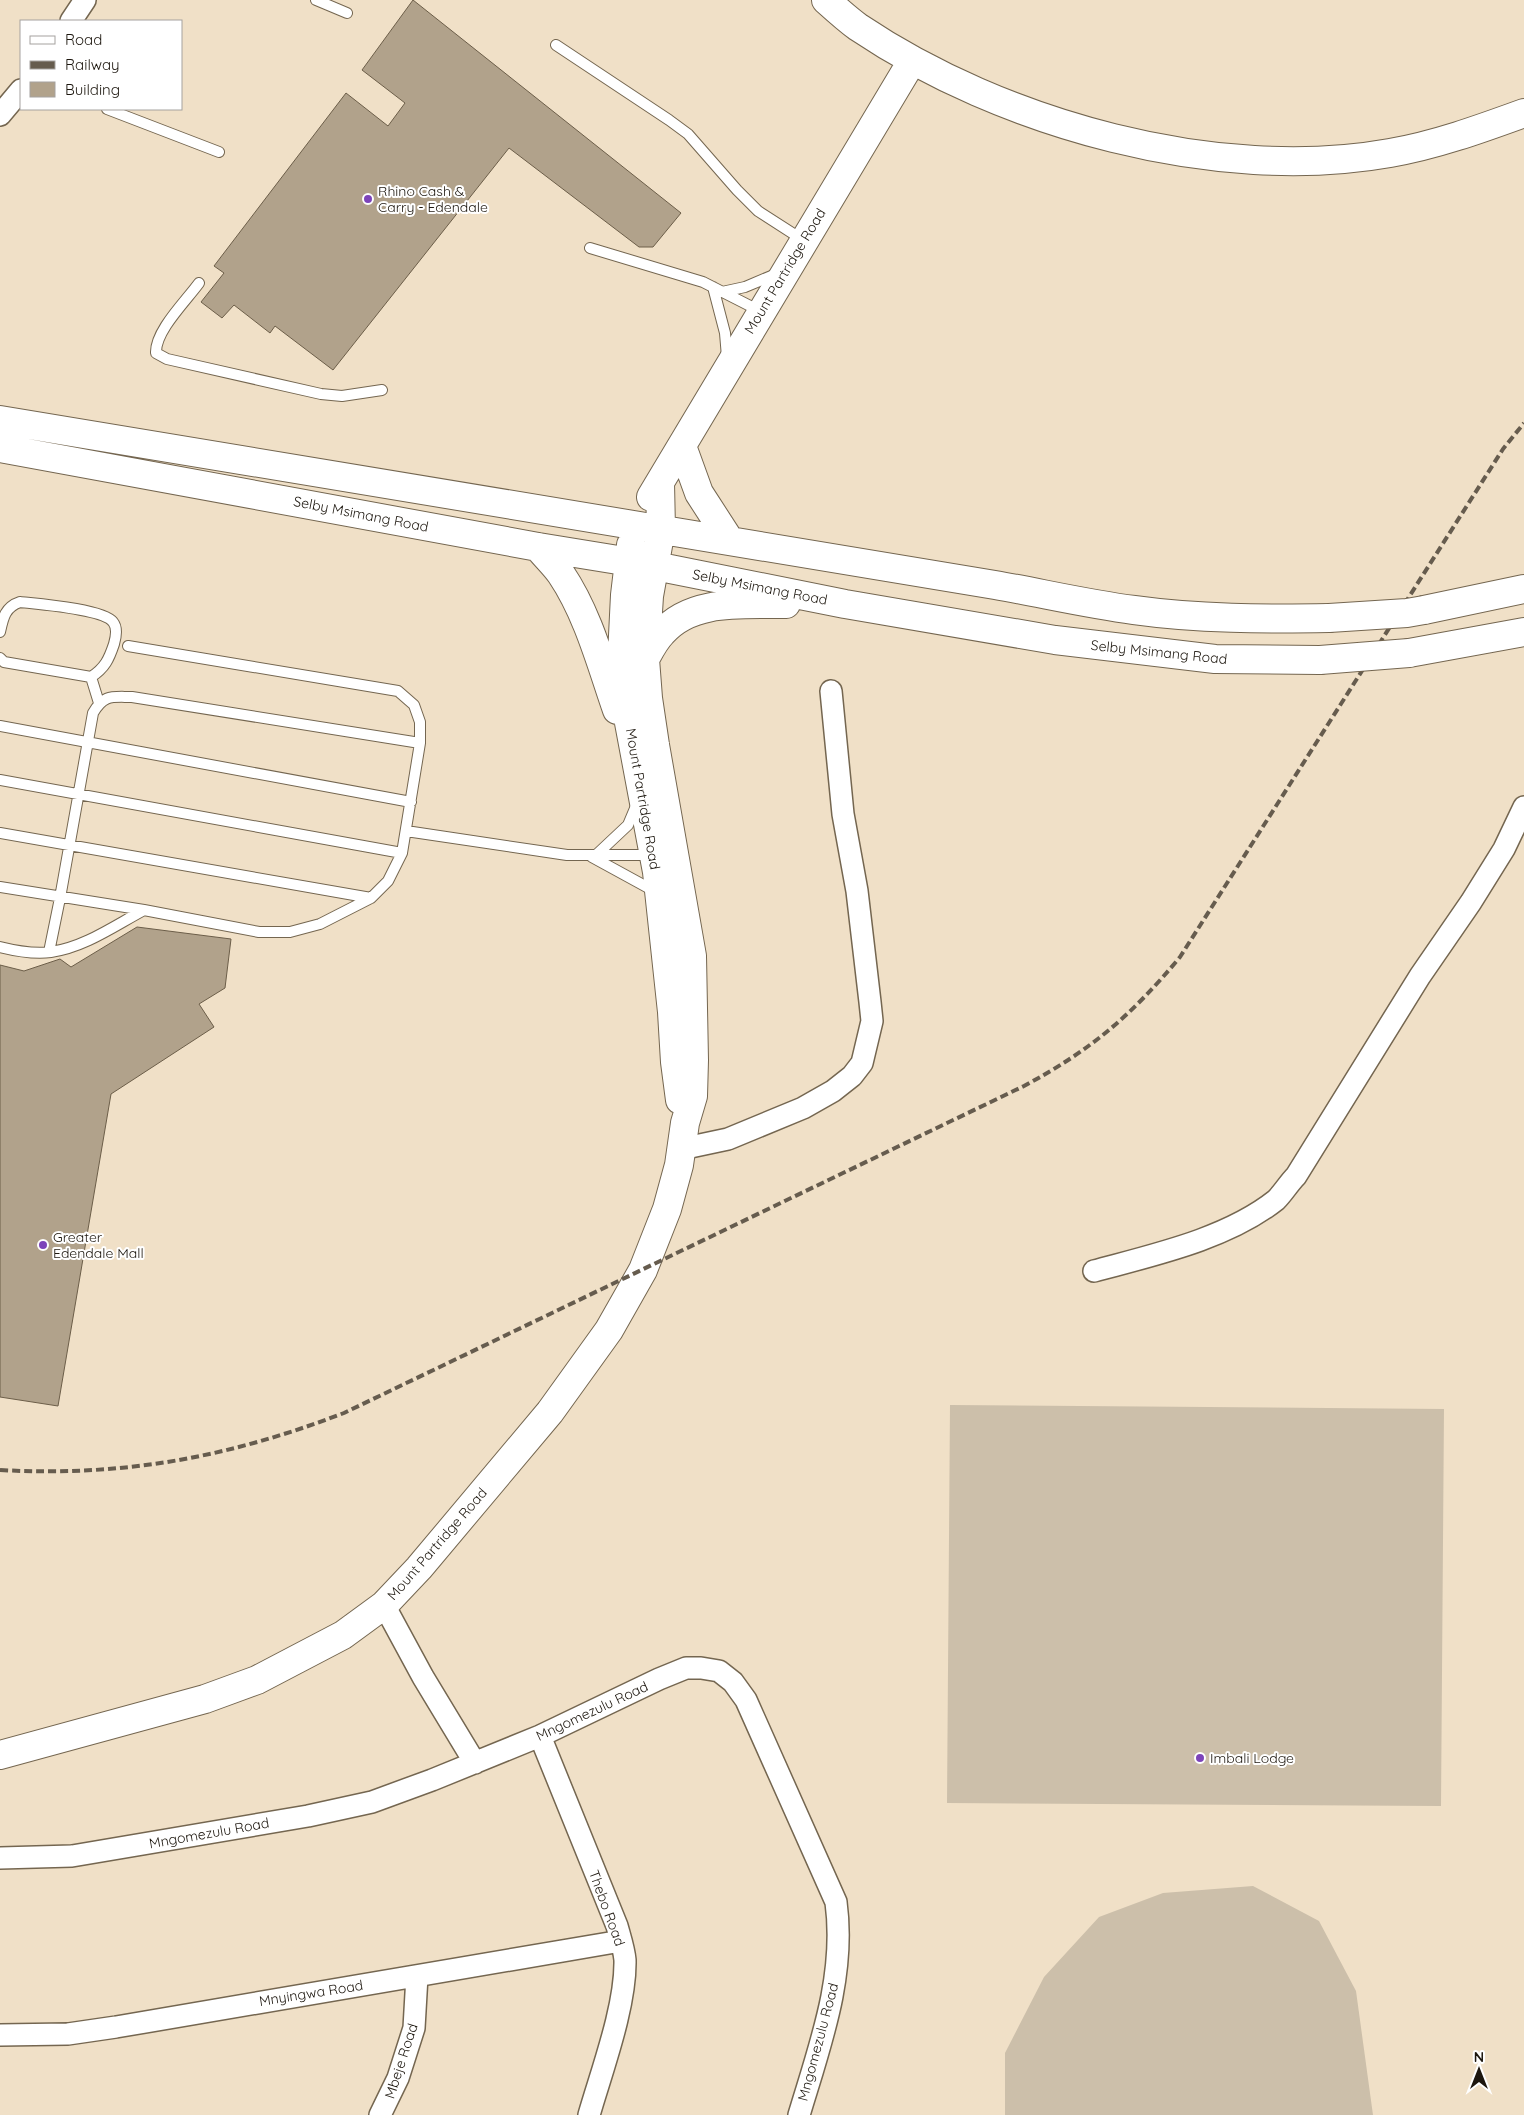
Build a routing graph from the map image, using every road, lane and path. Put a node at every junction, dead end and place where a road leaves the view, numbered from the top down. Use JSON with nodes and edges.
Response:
{"nodes":[{"id":1,"x":85,"y":0,"type":"edge"},
{"id":2,"x":316,"y":0,"type":"edge"},
{"id":3,"x":826,"y":0,"type":"edge"},
{"id":4,"x":347,"y":13,"type":"dead end"},
{"id":5,"x":72,"y":20,"type":"edge"},
{"id":6,"x":556,"y":45,"type":"dead end"},
{"id":7,"x":912,"y":61,"type":"junction"},
{"id":8,"x":20,"y":91,"type":"edge"},
{"id":9,"x":110,"y":110,"type":"edge"},
{"id":10,"x":1524,"y":113,"type":"edge"},
{"id":11,"x":0,"y":115,"type":"edge"},
{"id":12,"x":219,"y":152,"type":"dead end"},
{"id":13,"x":803,"y":241,"type":"junction"},
{"id":14,"x":590,"y":248,"type":"dead end"},
{"id":15,"x":787,"y":268,"type":"junction"},
{"id":16,"x":199,"y":283,"type":"dead end"},
{"id":17,"x":718,"y":290,"type":"junction"},
{"id":18,"x":761,"y":311,"type":"junction"},
{"id":19,"x":728,"y":368,"type":"junction"},
{"id":20,"x":382,"y":390,"type":"dead end"},
{"id":21,"x":0,"y":420,"type":"edge"},
{"id":22,"x":682,"y":446,"type":"junction"},
{"id":23,"x":0,"y":448,"type":"edge"},
{"id":24,"x":660,"y":482,"type":"junction"},
{"id":25,"x":634,"y":524,"type":"junction"},
{"id":26,"x":661,"y":529,"type":"junction"},
{"id":27,"x":730,"y":541,"type":"junction"},
{"id":28,"x":538,"y":547,"type":"junction"},
{"id":29,"x":628,"y":562,"type":"junction"},
{"id":30,"x":655,"y":566,"type":"junction"},
{"id":31,"x":1524,"y":589,"type":"edge"},
{"id":32,"x":845,"y":604,"type":"junction"},
{"id":33,"x":0,"y":632,"type":"edge"},
{"id":34,"x":1524,"y":632,"type":"edge"},
{"id":35,"x":128,"y":646,"type":"dead end"},
{"id":36,"x":0,"y":658,"type":"edge"},
{"id":37,"x":645,"y":659,"type":"junction"},
{"id":38,"x":91,"y":677,"type":"junction"},
{"id":39,"x":831,"y":691,"type":"dead end"},
{"id":40,"x":99,"y":703,"type":"junction"},
{"id":41,"x":0,"y":726,"type":"edge"},
{"id":42,"x":87,"y":742,"type":"junction"},
{"id":43,"x":420,"y":743,"type":"junction"},
{"id":44,"x":0,"y":780,"type":"edge"},
{"id":45,"x":639,"y":780,"type":"junction"},
{"id":46,"x":78,"y":795,"type":"junction"},
{"id":47,"x":411,"y":802,"type":"junction"},
{"id":48,"x":1524,"y":807,"type":"edge"},
{"id":49,"x":406,"y":831,"type":"junction"},
{"id":50,"x":0,"y":833,"type":"edge"},
{"id":51,"x":69,"y":847,"type":"junction"},
{"id":52,"x":402,"y":852,"type":"junction"},
{"id":53,"x":664,"y":853,"type":"junction"},
{"id":54,"x":592,"y":856,"type":"junction"},
{"id":55,"x":0,"y":887,"type":"edge"},
{"id":56,"x":659,"y":894,"type":"junction"},
{"id":57,"x":60,"y":898,"type":"junction"},
{"id":58,"x":371,"y":898,"type":"junction"},
{"id":59,"x":144,"y":910,"type":"junction"},
{"id":60,"x":0,"y":947,"type":"edge"},
{"id":61,"x":49,"y":952,"type":"junction"},
{"id":62,"x":683,"y":1136,"type":"junction"},
{"id":63,"x":1094,"y":1271,"type":"dead end"},
{"id":64,"x":384,"y":1605,"type":"junction"},
{"id":65,"x":540,"y":1736,"type":"junction"},
{"id":66,"x":1,"y":1755,"type":"edge"},
{"id":67,"x":474,"y":1763,"type":"junction"},
{"id":68,"x":0,"y":1858,"type":"edge"},
{"id":69,"x":621,"y":1941,"type":"junction"},
{"id":70,"x":417,"y":1976,"type":"junction"},
{"id":71,"x":0,"y":2035,"type":"edge"},
{"id":72,"x":380,"y":2115,"type":"edge"},
{"id":73,"x":589,"y":2115,"type":"edge"},
{"id":74,"x":799,"y":2115,"type":"edge"}],
"edges":[{"from":1,"to":5,"type":"street"},
{"from":2,"to":4,"type":"lane"},
{"from":3,"to":7,"type":"main road"},
{"from":6,"to":13,"type":"lane"},
{"from":7,"to":10,"type":"main road"},
{"from":7,"to":13,"type":"main road","name":"Mount Partridge Road"},
{"from":8,"to":11,"type":"street"},
{"from":9,"to":12,"type":"lane"},
{"from":13,"to":15,"type":"main road","name":"Mount Partridge Road"},
{"from":14,"to":17,"type":"lane"},
{"from":15,"to":17,"type":"lane"},
{"from":15,"to":18,"type":"main road","name":"Mount Partridge Road"},
{"from":16,"to":20,"type":"lane"},
{"from":17,"to":18,"type":"lane"},
{"from":17,"to":19,"type":"lane"},
{"from":18,"to":19,"type":"main road","name":"Mount Partridge Road"},
{"from":19,"to":22,"type":"main road","name":"Mount Partridge Road"},
{"from":21,"to":25,"type":"main road"},
{"from":22,"to":24,"type":"main road","name":"Mount Partridge Road"},
{"from":22,"to":27,"type":"main road"},
{"from":23,"to":28,"type":"main road","name":"Selby Msimang Road"},
{"from":24,"to":25,"type":"main road","name":"Mount Partridge Road"},
{"from":24,"to":26,"type":"main road","name":"Mount Partridge Road"},
{"from":25,"to":26,"type":"main road"},
{"from":25,"to":29,"type":"main road","name":"Mount Partridge Road"},
{"from":26,"to":27,"type":"main road"},
{"from":26,"to":30,"type":"main road","name":"Mount Partridge Road"},
{"from":27,"to":31,"type":"main road","bridge":true},
{"from":28,"to":29,"type":"main road","name":"Selby Msimang Road"},
{"from":28,"to":45,"type":"main road"},
{"from":29,"to":30,"type":"main road","name":"Selby Msimang Road"},
{"from":29,"to":45,"type":"main road","name":"Mount Partridge Road"},
{"from":30,"to":32,"type":"main road","name":"Selby Msimang Road"},
{"from":30,"to":37,"type":"main road","name":"Mount Partridge Road"},
{"from":32,"to":34,"type":"main road","name":"Selby Msimang Road","bridge":true},
{"from":32,"to":37,"type":"main road"},
{"from":33,"to":38,"type":"lane"},
{"from":35,"to":43,"type":"lane"},
{"from":36,"to":38,"type":"lane"},
{"from":37,"to":53,"type":"main road","name":"Mount Partridge Road"},
{"from":38,"to":40,"type":"lane"},
{"from":39,"to":62,"type":"street"},
{"from":40,"to":42,"type":"lane"},
{"from":40,"to":43,"type":"lane"},
{"from":41,"to":42,"type":"lane"},
{"from":42,"to":46,"type":"lane"},
{"from":42,"to":47,"type":"lane"},
{"from":43,"to":47,"type":"lane"},
{"from":44,"to":46,"type":"lane"},
{"from":45,"to":53,"type":"main road","name":"Mount Partridge Road"},
{"from":45,"to":54,"type":"lane"},
{"from":46,"to":51,"type":"lane"},
{"from":46,"to":52,"type":"lane"},
{"from":47,"to":49,"type":"lane"},
{"from":48,"to":63,"type":"street"},
{"from":49,"to":52,"type":"lane"},
{"from":49,"to":54,"type":"lane"},
{"from":50,"to":51,"type":"lane"},
{"from":51,"to":57,"type":"lane"},
{"from":51,"to":58,"type":"lane"},
{"from":52,"to":58,"type":"lane"},
{"from":53,"to":54,"type":"lane"},
{"from":53,"to":56,"type":"main road","name":"Mount Partridge Road"},
{"from":53,"to":62,"type":"main road","name":"Mount Partridge Road"},
{"from":54,"to":56,"type":"lane"},
{"from":55,"to":57,"type":"lane"},
{"from":56,"to":62,"type":"main road","name":"Mount Partridge Road"},
{"from":57,"to":59,"type":"lane"},
{"from":57,"to":61,"type":"lane"},
{"from":58,"to":59,"type":"lane"},
{"from":59,"to":61,"type":"lane"},
{"from":60,"to":61,"type":"lane"},
{"from":62,"to":64,"type":"main road","name":"Mount Partridge Road"},
{"from":64,"to":66,"type":"main road","name":"Mount Partridge Road"},
{"from":64,"to":67,"type":"street"},
{"from":65,"to":67,"type":"street","name":"Mngomezulu Road"},
{"from":65,"to":69,"type":"street","name":"Thebo Road"},
{"from":65,"to":74,"type":"street","name":"Mngomezulu Road"},
{"from":67,"to":68,"type":"street","name":"Mngomezulu Road"},
{"from":69,"to":70,"type":"street","name":"Mnyingwa Road"},
{"from":69,"to":73,"type":"street","name":"Thebo Road"},
{"from":70,"to":71,"type":"street","name":"Mnyingwa Road"},
{"from":70,"to":72,"type":"street","name":"Mbeje Road"}]}
